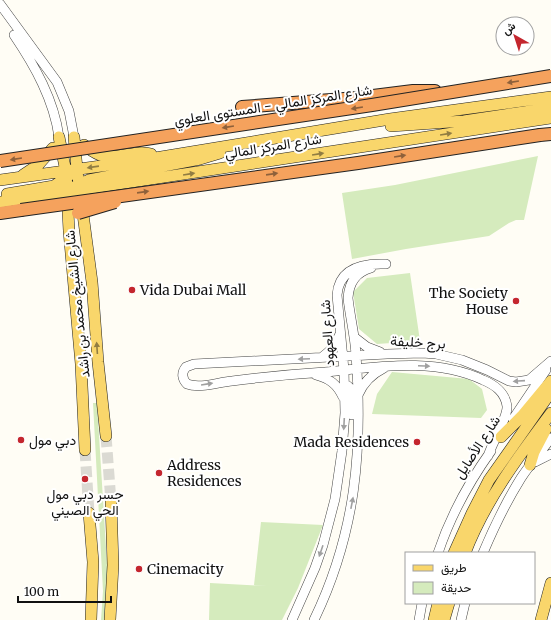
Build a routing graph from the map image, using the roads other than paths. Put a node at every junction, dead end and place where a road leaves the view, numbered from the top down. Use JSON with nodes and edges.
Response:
{"nodes":[{"id":1,"x":0,"y":4,"type":"edge"},
{"id":2,"x":0,"y":14,"type":"edge"},
{"id":3,"x":551,"y":76,"type":"edge"},
{"id":4,"x":450,"y":92,"type":"junction"},
{"id":5,"x":551,"y":97,"type":"edge"},
{"id":6,"x":242,"y":107,"type":"dead end"},
{"id":7,"x":551,"y":108,"type":"edge"},
{"id":8,"x":551,"y":118,"type":"edge"},
{"id":9,"x":331,"y":130,"type":"junction"},
{"id":10,"x":551,"y":134,"type":"edge"},
{"id":11,"x":59,"y":137,"type":"junction"},
{"id":12,"x":74,"y":137,"type":"junction"},
{"id":13,"x":236,"y":144,"type":"junction"},
{"id":14,"x":159,"y":157,"type":"junction"},
{"id":15,"x":0,"y":161,"type":"edge"},
{"id":16,"x":50,"y":173,"type":"junction"},
{"id":17,"x":70,"y":173,"type":"junction"},
{"id":18,"x":14,"y":178,"type":"junction"},
{"id":19,"x":0,"y":180,"type":"edge"},
{"id":20,"x":120,"y":184,"type":"junction"},
{"id":21,"x":84,"y":185,"type":"junction"},
{"id":22,"x":54,"y":186,"type":"junction"},
{"id":23,"x":68,"y":192,"type":"junction"},
{"id":24,"x":127,"y":194,"type":"junction"},
{"id":25,"x":0,"y":195,"type":"edge"},
{"id":26,"x":20,"y":199,"type":"junction"},
{"id":27,"x":0,"y":202,"type":"edge"},
{"id":28,"x":0,"y":213,"type":"edge"},
{"id":29,"x":78,"y":213,"type":"dead end"},
{"id":30,"x":85,"y":226,"type":"junction"},
{"id":31,"x":69,"y":231,"type":"junction"},
{"id":32,"x":340,"y":333,"type":"junction"},
{"id":33,"x":354,"y":337,"type":"junction"},
{"id":34,"x":387,"y":354,"type":"junction"},
{"id":35,"x":436,"y":354,"type":"junction"},
{"id":36,"x":343,"y":357,"type":"junction"},
{"id":37,"x":320,"y":358,"type":"junction"},
{"id":38,"x":551,"y":361,"type":"edge"},
{"id":39,"x":356,"y":362,"type":"junction"},
{"id":40,"x":388,"y":366,"type":"junction"},
{"id":41,"x":344,"y":370,"type":"junction"},
{"id":42,"x":309,"y":373,"type":"junction"},
{"id":43,"x":551,"y":380,"type":"edge"},
{"id":44,"x":82,"y":387,"type":"junction"},
{"id":45,"x":101,"y":387,"type":"junction"},
{"id":46,"x":344,"y":389,"type":"junction"},
{"id":47,"x":551,"y":392,"type":"edge"},
{"id":48,"x":357,"y":397,"type":"junction"},
{"id":49,"x":344,"y":400,"type":"junction"},
{"id":50,"x":551,"y":413,"type":"edge"},
{"id":51,"x":551,"y":421,"type":"edge"},
{"id":52,"x":106,"y":436,"type":"tunnel mouth"},
{"id":53,"x":501,"y":437,"type":"junction"},
{"id":54,"x":551,"y":438,"type":"edge"},
{"id":55,"x":85,"y":450,"type":"tunnel mouth"},
{"id":56,"x":551,"y":454,"type":"edge"},
{"id":57,"x":488,"y":456,"type":"junction"},
{"id":58,"x":357,"y":458,"type":"junction"},
{"id":59,"x":530,"y":465,"type":"junction"},
{"id":60,"x":111,"y":502,"type":"tunnel mouth"},
{"id":61,"x":89,"y":513,"type":"tunnel mouth"},
{"id":62,"x":438,"y":552,"type":"edge"},
{"id":63,"x":454,"y":552,"type":"edge"},
{"id":64,"x":465,"y":552,"type":"edge"},
{"id":65,"x":483,"y":552,"type":"edge"},
{"id":66,"x":551,"y":583,"type":"edge"},
{"id":67,"x":422,"y":604,"type":"edge"},
{"id":68,"x":438,"y":604,"type":"edge"},
{"id":69,"x":449,"y":604,"type":"edge"},
{"id":70,"x":466,"y":604,"type":"edge"},
{"id":71,"x":293,"y":619,"type":"edge"},
{"id":72,"x":91,"y":620,"type":"edge"},
{"id":73,"x":110,"y":620,"type":"edge"},
{"id":74,"x":314,"y":620,"type":"edge"},
{"id":75,"x":418,"y":620,"type":"edge"},
{"id":76,"x":434,"y":620,"type":"edge"},
{"id":77,"x":444,"y":620,"type":"edge"},
{"id":78,"x":461,"y":620,"type":"edge"},
{"id":79,"x":541,"y":620,"type":"edge"}],
"edges":[{"from":1,"to":12,"type":"street"},
{"from":2,"to":11,"type":"street"},
{"from":3,"to":4,"type":"highway","name":"شارع المركز المالي - المستوى العلوي","one_way":true,"bridge":true},
{"from":4,"to":6,"type":"highway","bridge":true},
{"from":4,"to":15,"type":"highway","name":"شارع المركز المالي - المستوى العلوي","one_way":true,"bridge":true},
{"from":5,"to":9,"type":"main road","name":"شارع المركز المالي"},
{"from":7,"to":9,"type":"main road"},
{"from":20,"to":8,"type":"main road","name":"شارع المركز المالي","one_way":true},
{"from":9,"to":13,"type":"main road","name":"شارع المركز المالي"},
{"from":24,"to":10,"type":"highway","one_way":true,"bridge":true},
{"from":11,"to":17,"type":"main road"},
{"from":11,"to":18,"type":"main road"},
{"from":12,"to":14,"type":"main road"},
{"from":12,"to":17,"type":"main road"},
{"from":13,"to":14,"type":"main road","name":"شارع المركز المالي"},
{"from":13,"to":21,"type":"main road"},
{"from":14,"to":17,"type":"main road","name":"شارع المركز المالي","one_way":true},
{"from":16,"to":17,"type":"main road","name":"شارع المركز المالي"},
{"from":16,"to":18,"type":"main road","name":"شارع المركز المالي"},
{"from":16,"to":22,"type":"main road"},
{"from":17,"to":21,"type":"main road","name":"شارع الشيخ محمد بن راشد"},
{"from":17,"to":22,"type":"main road"},
{"from":17,"to":23,"type":"main road","name":"شارع الشيخ محمد بن راشد"},
{"from":18,"to":19,"type":"main road","name":"شارع المركز المالي"},
{"from":20,"to":21,"type":"main road","name":"شارع المركز المالي"},
{"from":20,"to":30,"type":"main road"},
{"from":21,"to":23,"type":"main road"},
{"from":21,"to":30,"type":"main road","name":"شارع الشيخ محمد بن راشد"},
{"from":22,"to":25,"type":"main road"},
{"from":23,"to":26,"type":"main road"},
{"from":23,"to":31,"type":"main road","name":"شارع الشيخ محمد بن راشد"},
{"from":24,"to":28,"type":"highway","bridge":true},
{"from":24,"to":29,"type":"highway","bridge":true},
{"from":26,"to":27,"type":"main road"},
{"from":26,"to":31,"type":"main road"},
{"from":45,"to":30,"type":"main road","name":"شارع الشيخ محمد بن راشد","one_way":true},
{"from":31,"to":44,"type":"main road","name":"شارع الشيخ محمد بن راشد"},
{"from":32,"to":33,"type":"street","name":"شارع العهود"},
{"from":32,"to":36,"type":"street","name":"شارع العهود"},
{"from":32,"to":37,"type":"street"},
{"from":33,"to":34,"type":"street"},
{"from":33,"to":39,"type":"street","name":"شارع العهود"},
{"from":34,"to":35,"type":"street","name":"برج خليفة"},
{"from":34,"to":39,"type":"street","name":"برج خليفة"},
{"from":38,"to":35,"type":"street","name":"برج خليفة","one_way":true},
{"from":35,"to":39,"type":"street"},
{"from":36,"to":37,"type":"street","name":"برج خليفة"},
{"from":36,"to":39,"type":"street","name":"برج خليفة"},
{"from":36,"to":41,"type":"street","name":"شارع العهود"},
{"from":37,"to":42,"type":"street","name":"برج خليفة","one_way":true},
{"from":38,"to":53,"type":"street","name":"شارع الأصايل"},
{"from":39,"to":40,"type":"street"},
{"from":39,"to":41,"type":"street"},
{"from":39,"to":48,"type":"street","name":"شارع العهود"},
{"from":40,"to":48,"type":"street"},
{"from":40,"to":57,"type":"street","one_way":true},
{"from":41,"to":42,"type":"street"},
{"from":41,"to":46,"type":"street","name":"شارع العهود"},
{"from":42,"to":49,"type":"street"},
{"from":43,"to":53,"type":"main road"},
{"from":44,"to":45,"type":"main road"},
{"from":44,"to":55,"type":"main road","name":"شارع الشيخ محمد بن راشد"},
{"from":45,"to":52,"type":"main road","name":"شارع الشيخ محمد بن راشد"},
{"from":46,"to":49,"type":"street","name":"شارع العهود"},
{"from":46,"to":58,"type":"street"},
{"from":47,"to":63,"type":"main road","name":"شارع الأصايل"},
{"from":48,"to":58,"type":"street","name":"شارع العهود"},
{"from":49,"to":71,"type":"street","name":"شارع العهود","one_way":true},
{"from":50,"to":64,"type":"main road"},
{"from":51,"to":59,"type":"main road"},
{"from":53,"to":57,"type":"street","name":"شارع الأصايل"},
{"from":54,"to":59,"type":"street"},
{"from":56,"to":59,"type":"street"},
{"from":57,"to":62,"type":"street","name":"شارع الأصايل"},
{"from":74,"to":58,"type":"street","name":"شارع العهود","one_way":true},
{"from":59,"to":65,"type":"street"},
{"from":60,"to":73,"type":"main road"},
{"from":61,"to":72,"type":"main road"},
{"from":66,"to":79,"type":"main road"},
{"from":67,"to":75,"type":"street"},
{"from":68,"to":76,"type":"main road"},
{"from":69,"to":77,"type":"main road"},
{"from":70,"to":78,"type":"street"}]}
